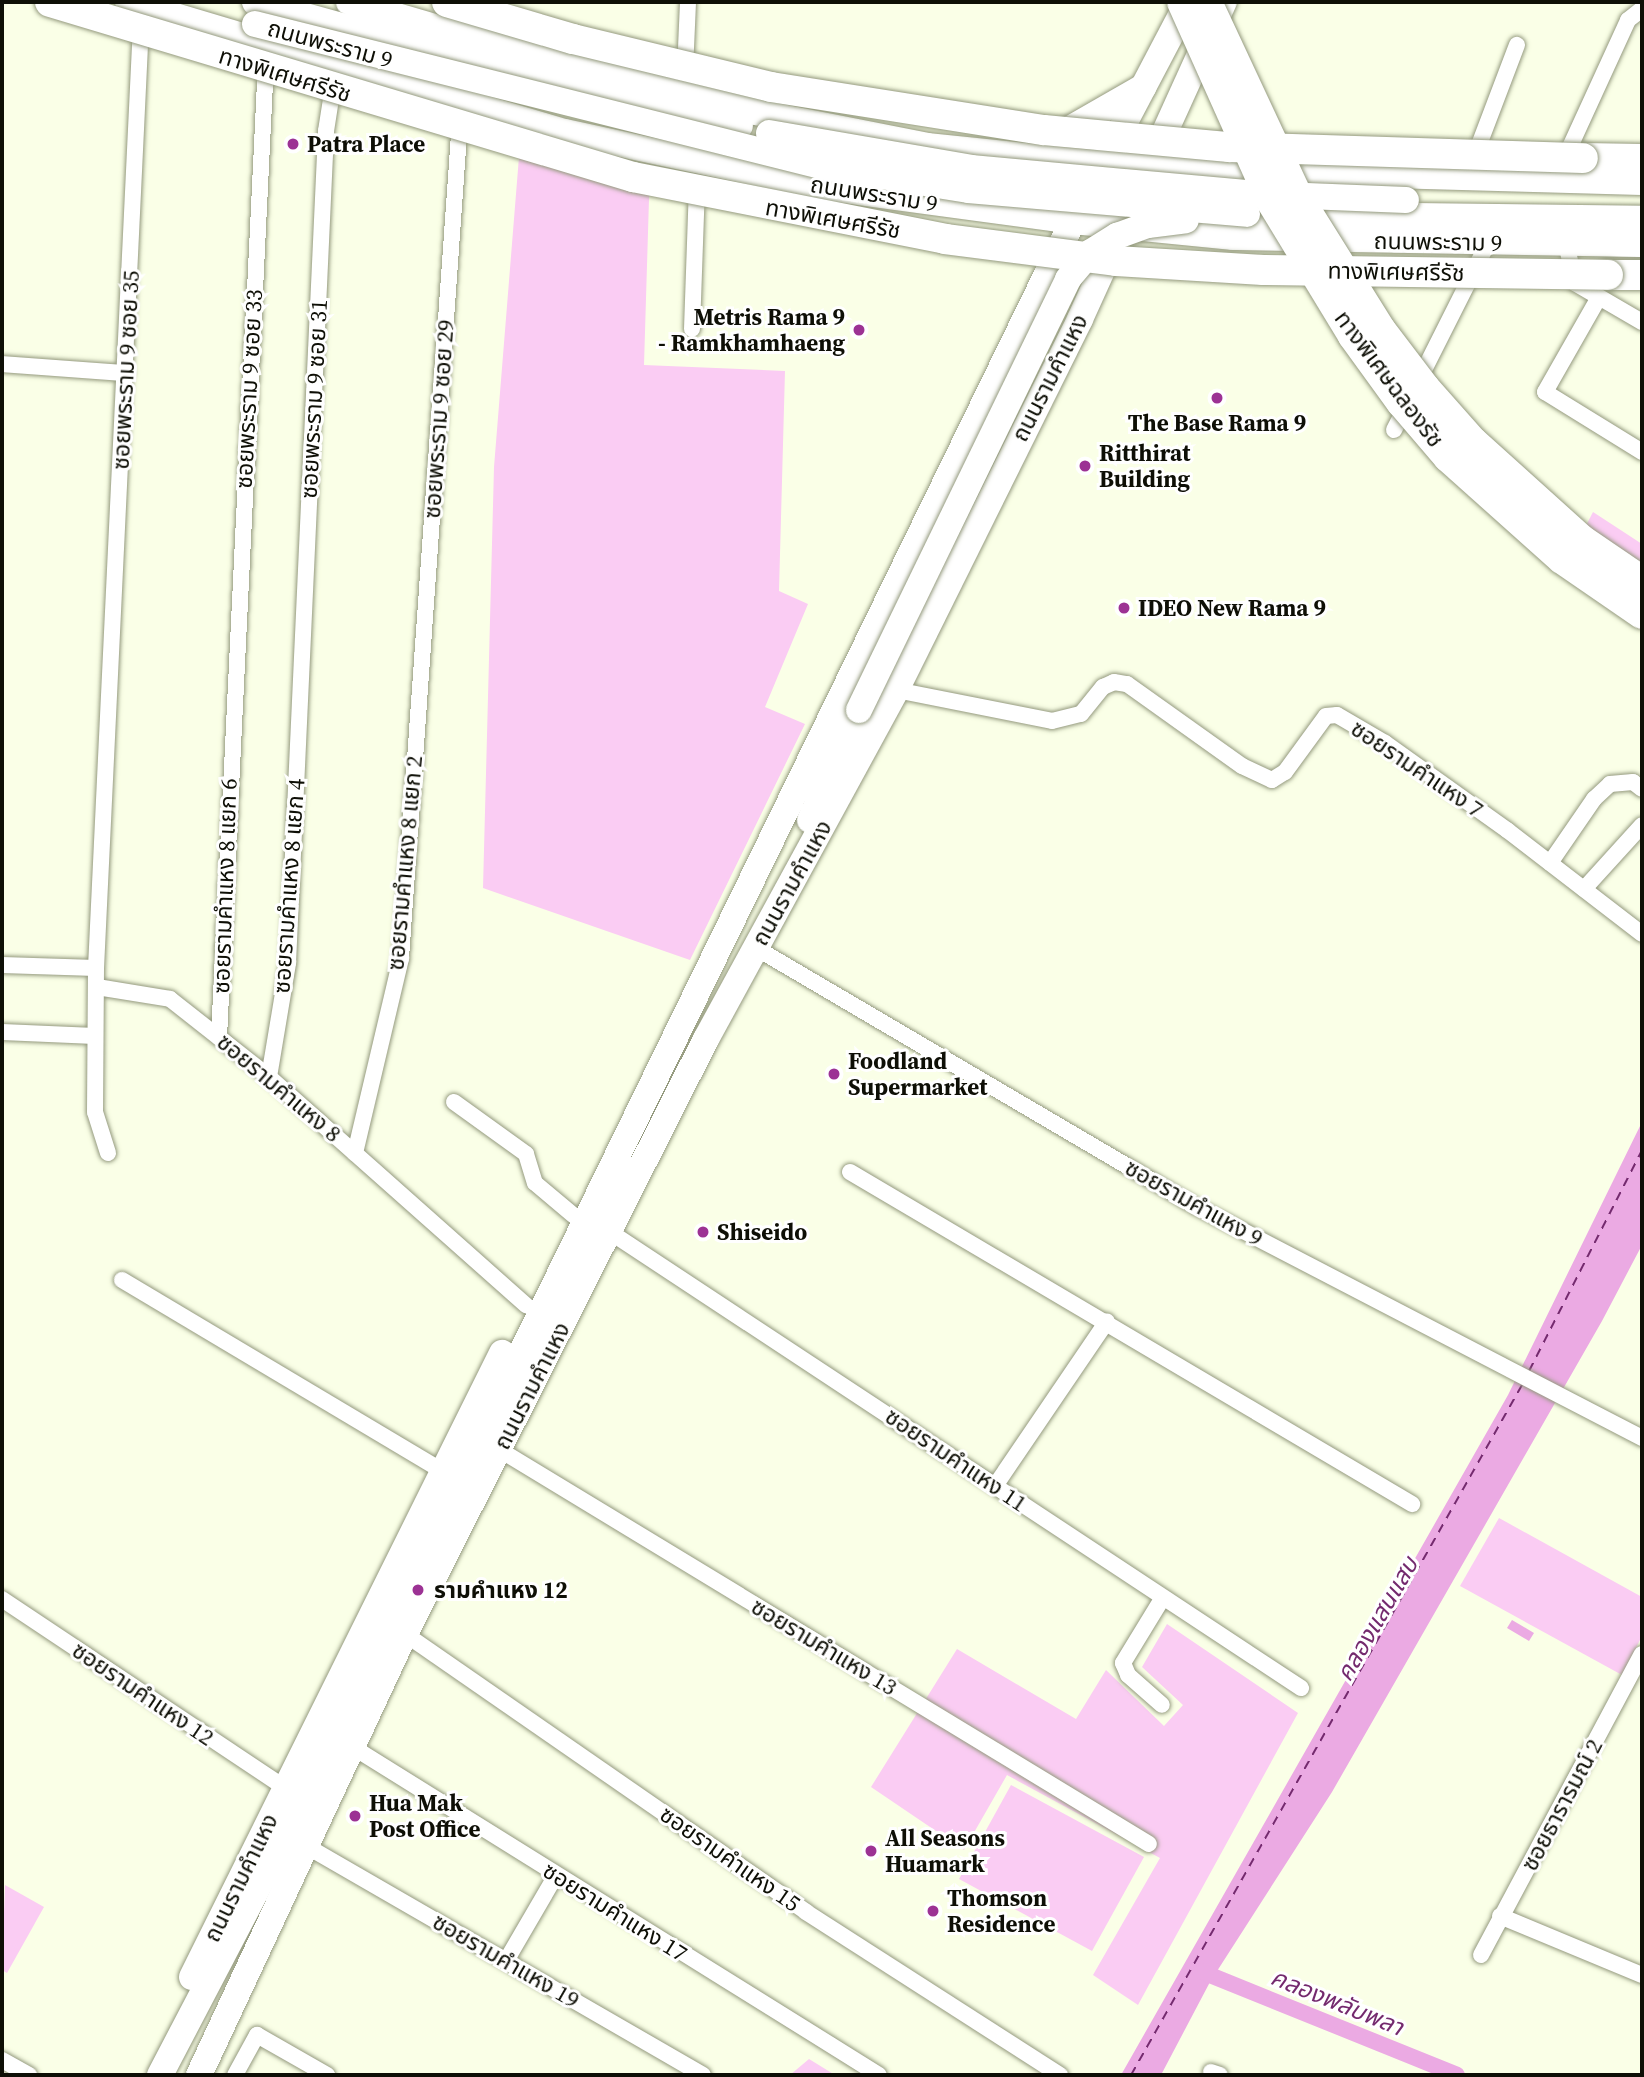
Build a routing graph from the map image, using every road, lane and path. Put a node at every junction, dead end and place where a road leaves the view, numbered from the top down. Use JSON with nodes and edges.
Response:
{"nodes":[{"id":1,"x":50,"y":2,"type":"edge"},
{"id":2,"x":182,"y":2,"type":"edge"},
{"id":3,"x":349,"y":2,"type":"edge"},
{"id":4,"x":447,"y":2,"type":"edge"},
{"id":5,"x":473,"y":2,"type":"edge"},
{"id":6,"x":688,"y":2,"type":"edge"},
{"id":7,"x":1185,"y":2,"type":"edge"},
{"id":8,"x":1207,"y":2,"type":"edge"},
{"id":9,"x":1224,"y":2,"type":"edge"},
{"id":10,"x":135,"y":4,"type":"edge"},
{"id":11,"x":1642,"y":9,"type":"edge"},
{"id":12,"x":259,"y":18,"type":"edge"},
{"id":13,"x":470,"y":33,"type":"junction"},
{"id":14,"x":1517,"y":46,"type":"dead end"},
{"id":15,"x":336,"y":64,"type":"junction"},
{"id":16,"x":1144,"y":86,"type":"junction"},
{"id":17,"x":684,"y":94,"type":"junction"},
{"id":18,"x":1180,"y":99,"type":"junction"},
{"id":19,"x":462,"y":101,"type":"junction"},
{"id":20,"x":756,"y":112,"type":"junction"},
{"id":21,"x":978,"y":153,"type":"junction"},
{"id":22,"x":1642,"y":159,"type":"edge"},
{"id":23,"x":698,"y":163,"type":"junction"},
{"id":24,"x":1104,"y":164,"type":"junction"},
{"id":25,"x":1149,"y":167,"type":"junction"},
{"id":26,"x":1210,"y":170,"type":"junction"},
{"id":27,"x":758,"y":175,"type":"junction"},
{"id":28,"x":1466,"y":179,"type":"junction"},
{"id":29,"x":1555,"y":181,"type":"junction"},
{"id":30,"x":1642,"y":182,"type":"edge"},
{"id":31,"x":1642,"y":202,"type":"edge"},
{"id":32,"x":958,"y":207,"type":"junction"},
{"id":33,"x":1247,"y":214,"type":"junction"},
{"id":34,"x":1642,"y":219,"type":"edge"},
{"id":35,"x":1073,"y":221,"type":"junction"},
{"id":36,"x":1120,"y":225,"type":"junction"},
{"id":37,"x":1233,"y":237,"type":"junction"},
{"id":38,"x":1488,"y":243,"type":"junction"},
{"id":39,"x":1566,"y":243,"type":"junction"},
{"id":40,"x":1642,"y":244,"type":"edge"},
{"id":41,"x":1642,"y":275,"type":"edge"},
{"id":42,"x":1038,"y":294,"type":"junction"},
{"id":43,"x":1598,"y":299,"type":"junction"},
{"id":44,"x":1080,"y":318,"type":"junction"},
{"id":45,"x":1642,"y":323,"type":"edge"},
{"id":46,"x":692,"y":329,"type":"dead end"},
{"id":47,"x":2,"y":364,"type":"edge"},
{"id":48,"x":126,"y":373,"type":"junction"},
{"id":49,"x":1394,"y":430,"type":"dead end"},
{"id":50,"x":1642,"y":452,"type":"edge"},
{"id":51,"x":1642,"y":581,"type":"edge"},
{"id":52,"x":1642,"y":614,"type":"edge"},
{"id":53,"x":896,"y":690,"type":"junction"},
{"id":54,"x":231,"y":735,"type":"joint"},
{"id":55,"x":298,"y":736,"type":"joint"},
{"id":56,"x":416,"y":737,"type":"joint"},
{"id":57,"x":1642,"y":789,"type":"edge"},
{"id":58,"x":1642,"y":825,"type":"edge"},
{"id":59,"x":1550,"y":863,"type":"junction"},
{"id":60,"x":1584,"y":889,"type":"junction"},
{"id":61,"x":784,"y":897,"type":"junction"},
{"id":62,"x":1642,"y":934,"type":"edge"},
{"id":63,"x":756,"y":948,"type":"junction"},
{"id":64,"x":2,"y":965,"type":"edge"},
{"id":65,"x":96,"y":968,"type":"junction"},
{"id":66,"x":97,"y":987,"type":"junction"},
{"id":67,"x":2,"y":1032,"type":"edge"},
{"id":68,"x":95,"y":1036,"type":"junction"},
{"id":69,"x":219,"y":1037,"type":"junction"},
{"id":70,"x":269,"y":1077,"type":"junction"},
{"id":71,"x":650,"y":1086,"type":"junction"},
{"id":72,"x":454,"y":1102,"type":"dead end"},
{"id":73,"x":108,"y":1153,"type":"dead end"},
{"id":74,"x":355,"y":1153,"type":"junction"},
{"id":75,"x":850,"y":1172,"type":"dead end"},
{"id":76,"x":573,"y":1215,"type":"junction"},
{"id":77,"x":610,"y":1232,"type":"junction"},
{"id":78,"x":122,"y":1280,"type":"dead end"},
{"id":79,"x":536,"y":1305,"type":"junction"},
{"id":80,"x":1107,"y":1321,"type":"junction"},
{"id":81,"x":1642,"y":1438,"type":"edge"},
{"id":82,"x":500,"y":1450,"type":"junction"},
{"id":83,"x":443,"y":1471,"type":"junction"},
{"id":84,"x":995,"y":1486,"type":"junction"},
{"id":85,"x":1412,"y":1504,"type":"dead end"},
{"id":86,"x":2,"y":1599,"type":"edge"},
{"id":87,"x":1162,"y":1599,"type":"junction"},
{"id":88,"x":405,"y":1634,"type":"junction"},
{"id":89,"x":1642,"y":1654,"type":"edge"},
{"id":90,"x":1301,"y":1689,"type":"dead end"},
{"id":91,"x":1162,"y":1704,"type":"dead end"},
{"id":92,"x":349,"y":1751,"type":"junction"},
{"id":93,"x":285,"y":1788,"type":"junction"},
{"id":94,"x":1149,"y":1844,"type":"dead end"},
{"id":95,"x":308,"y":1847,"type":"junction"},
{"id":96,"x":556,"y":1875,"type":"junction"},
{"id":97,"x":1500,"y":1916,"type":"junction"},
{"id":98,"x":1481,"y":1955,"type":"dead end"},
{"id":99,"x":506,"y":1961,"type":"junction"},
{"id":100,"x":1642,"y":1975,"type":"edge"},
{"id":101,"x":2,"y":2060,"type":"edge"},
{"id":102,"x":29,"y":2075,"type":"edge"},
{"id":103,"x":143,"y":2075,"type":"edge"},
{"id":104,"x":160,"y":2075,"type":"edge"},
{"id":105,"x":182,"y":2075,"type":"edge"},
{"id":106,"x":199,"y":2075,"type":"edge"},
{"id":107,"x":234,"y":2075,"type":"edge"},
{"id":108,"x":327,"y":2075,"type":"edge"},
{"id":109,"x":703,"y":2075,"type":"edge"},
{"id":110,"x":880,"y":2075,"type":"edge"},
{"id":111,"x":1060,"y":2075,"type":"edge"}],
"edges":[{"from":1,"to":41,"type":"highway","name":"ทางพิเศษศรีรัช","bridge":true},
{"from":2,"to":12,"type":"main road","name":"ถนนพระราม 9"},
{"from":3,"to":13,"type":"main road","name":"ถนนพระราม 9"},
{"from":4,"to":22,"type":"highway","bridge":true},
{"from":5,"to":13,"type":"street"},
{"from":6,"to":17,"type":"street"},
{"from":7,"to":16,"type":"main road","name":"ถนนรามคำแหง"},
{"from":7,"to":52,"type":"highway","name":"ทางพิเศษฉลองรัช","bridge":true},
{"from":8,"to":51,"type":"highway","name":"ทางพิเศษฉลองรัช","bridge":true},
{"from":9,"to":18,"type":"main road","name":"ถนนรามคำแหง"},
{"from":10,"to":12,"type":"main road","name":"ถนนพระราม 9"},
{"from":10,"to":48,"type":"street","name":"ซอยพระราม 9 ซอย 35"},
{"from":11,"to":29,"type":"street"},
{"from":12,"to":15,"type":"main road","name":"ถนนพระราม 9"},
{"from":12,"to":31,"type":"main road","name":"ถนนพระราม 9","bridge":true},
{"from":12,"to":33,"type":"main road","name":"ถนนพระราม 9","bridge":true},
{"from":12,"to":54,"type":"street","name":"ซอยพระราม 9 ซอย 33"},
{"from":13,"to":17,"type":"main road","name":"ถนนพระราม 9"},
{"from":14,"to":28,"type":"street"},
{"from":15,"to":19,"type":"main road","name":"ถนนพระราม 9"},
{"from":15,"to":55,"type":"street","name":"ซอยพระราม 9 ซอย 31"},
{"from":16,"to":21,"type":"main road"},
{"from":16,"to":24,"type":"main road","name":"ถนนรามคำแหง"},
{"from":17,"to":20,"type":"main road","name":"ถนนพระราม 9"},
{"from":18,"to":25,"type":"main road","name":"ถนนรามคำแหง"},
{"from":18,"to":26,"type":"main road"},
{"from":19,"to":23,"type":"main road","name":"ถนนพระราม 9"},
{"from":19,"to":56,"type":"street","name":"ซอยพระราม 9 ซอย 29"},
{"from":20,"to":21,"type":"main road","name":"ถนนพระราม 9"},
{"from":20,"to":27,"type":"main road"},
{"from":21,"to":24,"type":"main road","name":"ถนนพระราม 9"},
{"from":23,"to":27,"type":"main road","name":"ถนนพระราม 9"},
{"from":23,"to":46,"type":"street"},
{"from":24,"to":25,"type":"main road","name":"ถนนพระราม 9"},
{"from":24,"to":35,"type":"main road","name":"ถนนรามคำแหง"},
{"from":25,"to":26,"type":"main road","name":"ถนนพระราม 9"},
{"from":25,"to":36,"type":"main road","name":"ถนนรามคำแหง"},
{"from":26,"to":28,"type":"main road","name":"ถนนพระราม 9"},
{"from":27,"to":32,"type":"main road","name":"ถนนพระราม 9"},
{"from":28,"to":29,"type":"main road","name":"ถนนพระราม 9"},
{"from":29,"to":30,"type":"main road","name":"ถนนพระราม 9"},
{"from":32,"to":35,"type":"main road","name":"ถนนพระราม 9"},
{"from":32,"to":42,"type":"main road"},
{"from":33,"to":34,"type":"main road","name":"ถนนพระราม 9","bridge":true},
{"from":33,"to":61,"type":"main road","bridge":true},
{"from":35,"to":36,"type":"main road","name":"ถนนพระราม 9"},
{"from":35,"to":42,"type":"main road","name":"ถนนรามคำแหง"},
{"from":36,"to":37,"type":"main road","name":"ถนนพระราม 9"},
{"from":36,"to":44,"type":"main road","name":"ถนนรามคำแหง"},
{"from":37,"to":38,"type":"main road","name":"ถนนพระราม 9"},
{"from":37,"to":44,"type":"main road"},
{"from":38,"to":39,"type":"main road","name":"ถนนพระราม 9"},
{"from":38,"to":49,"type":"street"},
{"from":39,"to":40,"type":"main road","name":"ถนนพระราม 9"},
{"from":39,"to":43,"type":"street"},
{"from":42,"to":71,"type":"main road","name":"ถนนรามคำแหง"},
{"from":43,"to":45,"type":"street"},
{"from":43,"to":50,"type":"street"},
{"from":44,"to":53,"type":"main road","name":"ถนนรามคำแหง"},
{"from":47,"to":48,"type":"street"},
{"from":48,"to":65,"type":"street","name":"ซอยพระราม 9 ซอย 35"},
{"from":53,"to":59,"type":"street","name":"ซอยรามคำแหง 7"},
{"from":53,"to":61,"type":"main road","name":"ถนนรามคำแหง"},
{"from":54,"to":69,"type":"street","name":"ซอยรามคำแหง 8 แยก 6"},
{"from":55,"to":70,"type":"street","name":"ซอยรามคำแหง 8 แยก 4"},
{"from":56,"to":74,"type":"street","name":"ซอยรามคำแหง 8 แยก 2"},
{"from":57,"to":59,"type":"street"},
{"from":58,"to":60,"type":"street"},
{"from":59,"to":60,"type":"street","name":"ซอยรามคำแหง 7"},
{"from":60,"to":62,"type":"street","name":"ซอยรามคำแหง 7"},
{"from":61,"to":63,"type":"main road","name":"ถนนรามคำแหง"},
{"from":63,"to":77,"type":"main road","name":"ถนนรามคำแหง"},
{"from":63,"to":81,"type":"street","name":"ซอยรามคำแหง 9"},
{"from":64,"to":65,"type":"street"},
{"from":65,"to":66,"type":"street"},
{"from":66,"to":68,"type":"street"},
{"from":66,"to":69,"type":"street","name":"ซอยรามคำแหง 8"},
{"from":67,"to":68,"type":"street"},
{"from":68,"to":73,"type":"street"},
{"from":69,"to":70,"type":"street","name":"ซอยรามคำแหง 8"},
{"from":70,"to":74,"type":"street","name":"ซอยรามคำแหง 8"},
{"from":71,"to":76,"type":"main road","name":"ถนนรามคำแหง"},
{"from":71,"to":79,"type":"main road","name":"ถนนรามคำแหง"},
{"from":72,"to":76,"type":"street"},
{"from":74,"to":79,"type":"street","name":"ซอยรามคำแหง 8"},
{"from":75,"to":80,"type":"street"},
{"from":76,"to":79,"type":"main road","name":"ถนนรามคำแหง"},
{"from":77,"to":82,"type":"main road","name":"ถนนรามคำแหง"},
{"from":77,"to":84,"type":"street","name":"ซอยรามคำแหง 11"},
{"from":78,"to":83,"type":"street"},
{"from":79,"to":83,"type":"main road","name":"ถนนรามคำแหง"},
{"from":79,"to":104,"type":"main road","name":"ถนนรามคำแหง"},
{"from":80,"to":84,"type":"street"},
{"from":80,"to":85,"type":"street"},
{"from":82,"to":88,"type":"main road","name":"ถนนรามคำแหง"},
{"from":82,"to":94,"type":"street","name":"ซอยรามคำแหง 13"},
{"from":83,"to":93,"type":"main road","name":"ถนนรามคำแหง"},
{"from":84,"to":87,"type":"street","name":"ซอยรามคำแหง 11"},
{"from":86,"to":93,"type":"street","name":"ซอยรามคำแหง 12"},
{"from":87,"to":90,"type":"street","name":"ซอยรามคำแหง 11"},
{"from":87,"to":91,"type":"street"},
{"from":88,"to":92,"type":"main road","name":"ถนนรามคำแหง"},
{"from":88,"to":111,"type":"street","name":"ซอยรามคำแหง 15"},
{"from":89,"to":97,"type":"street","name":"ซอยธารารมณ์ 2"},
{"from":92,"to":95,"type":"main road","name":"ถนนรามคำแหง"},
{"from":92,"to":96,"type":"street","name":"ซอยรามคำแหง 17"},
{"from":92,"to":105,"type":"main road","name":"ถนนรามคำแหง"},
{"from":93,"to":103,"type":"main road","name":"ถนนรามคำแหง"},
{"from":95,"to":99,"type":"street","name":"ซอยรามคำแหง 19"},
{"from":95,"to":106,"type":"main road","name":"ถนนรามคำแหง"},
{"from":96,"to":99,"type":"street"},
{"from":96,"to":110,"type":"street","name":"ซอยรามคำแหง 17"},
{"from":97,"to":98,"type":"street","name":"ซอยธารารมณ์ 2"},
{"from":97,"to":100,"type":"street"},
{"from":99,"to":109,"type":"street","name":"ซอยรามคำแหง 19"},
{"from":101,"to":102,"type":"street"},
{"from":107,"to":108,"type":"street"}]}
